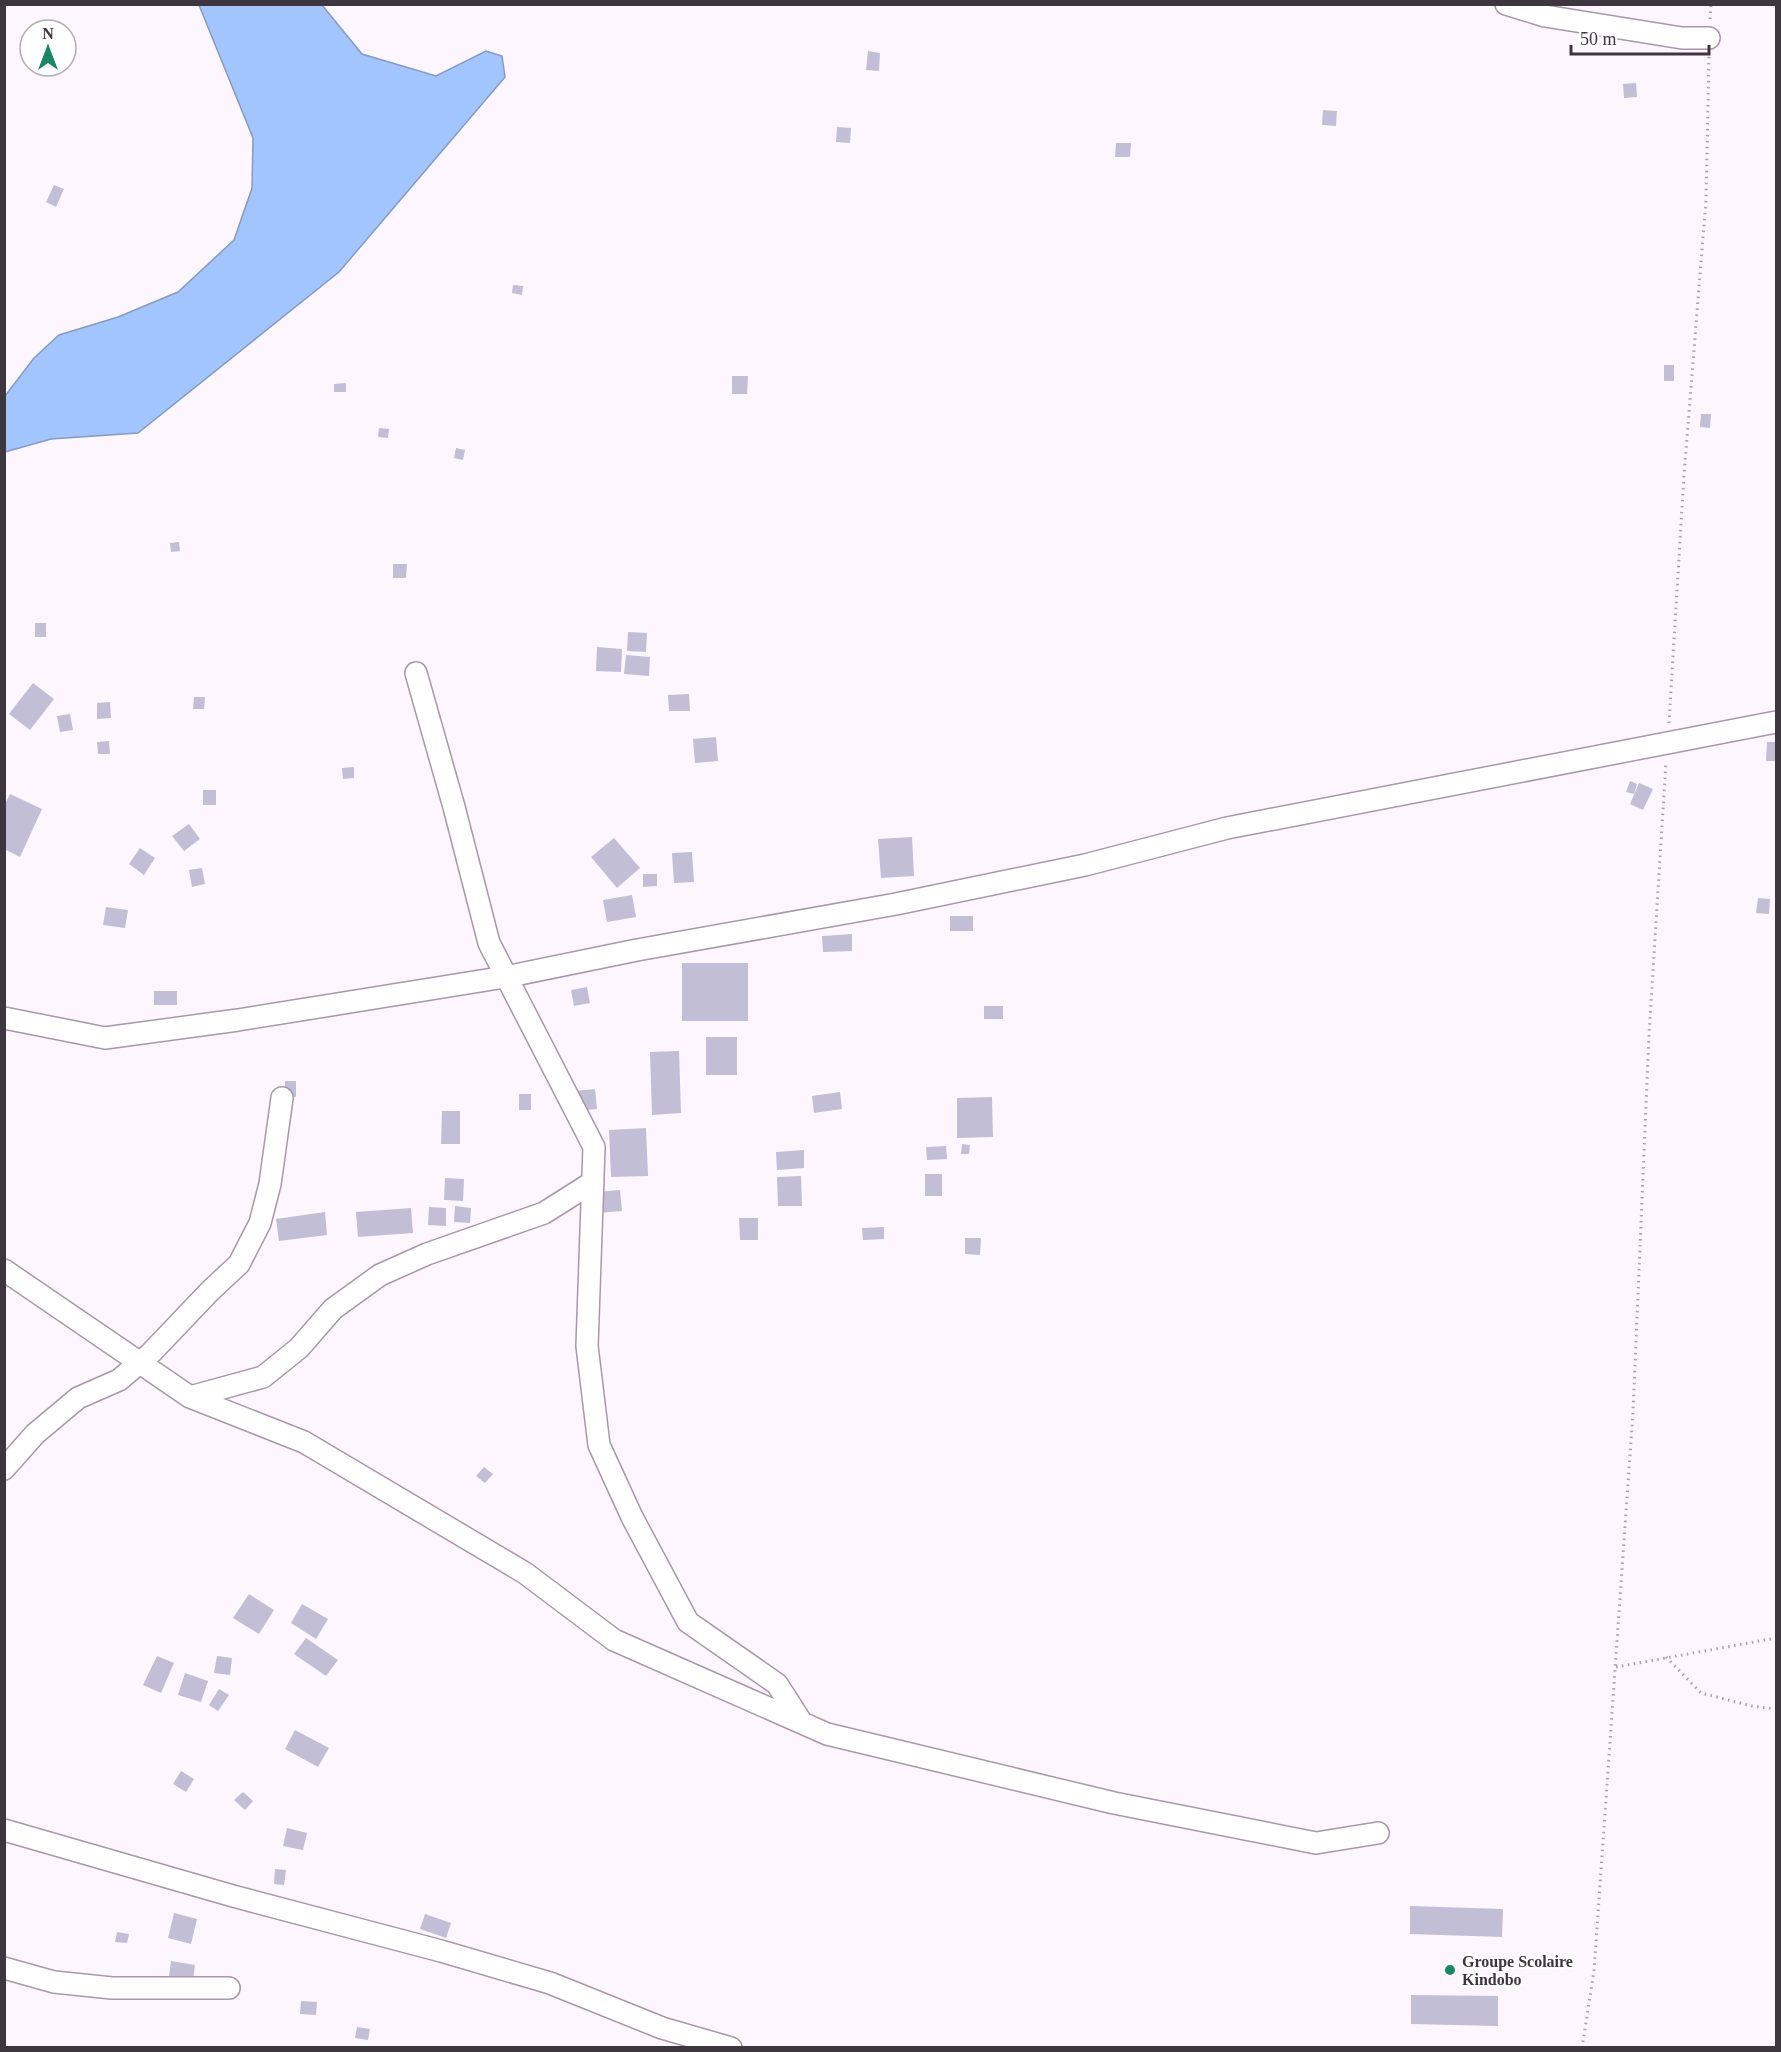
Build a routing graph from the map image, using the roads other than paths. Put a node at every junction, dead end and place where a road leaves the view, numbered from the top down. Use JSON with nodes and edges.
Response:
{"nodes":[{"id":1,"x":1506,"y":4,"type":"edge"},
{"id":2,"x":1709,"y":38,"type":"road end"},
{"id":3,"x":416,"y":673,"type":"dead end"},
{"id":4,"x":1776,"y":722,"type":"edge"},
{"id":5,"x":505,"y":977,"type":"junction"},
{"id":6,"x":4,"y":1018,"type":"edge"},
{"id":7,"x":282,"y":1098,"type":"dead end"},
{"id":8,"x":593,"y":1182,"type":"junction"},
{"id":9,"x":4,"y":1270,"type":"edge"},
{"id":10,"x":139,"y":1363,"type":"junction"},
{"id":11,"x":190,"y":1397,"type":"junction"},
{"id":12,"x":4,"y":1469,"type":"edge"},
{"id":13,"x":802,"y":1723,"type":"junction"},
{"id":14,"x":4,"y":1830,"type":"edge"},
{"id":15,"x":1378,"y":1833,"type":"dead end"},
{"id":16,"x":4,"y":1968,"type":"edge"},
{"id":17,"x":229,"y":1988,"type":"dead end"},
{"id":18,"x":731,"y":2048,"type":"edge"}],
"edges":[{"from":1,"to":2,"type":"street"},
{"from":3,"to":5,"type":"street"},
{"from":4,"to":5,"type":"street"},
{"from":5,"to":6,"type":"street"},
{"from":5,"to":8,"type":"street"},
{"from":7,"to":10,"type":"street"},
{"from":8,"to":11,"type":"street"},
{"from":8,"to":13,"type":"street"},
{"from":9,"to":10,"type":"street"},
{"from":10,"to":11,"type":"street"},
{"from":10,"to":12,"type":"street"},
{"from":11,"to":13,"type":"street"},
{"from":13,"to":15,"type":"street"},
{"from":14,"to":18,"type":"street"},
{"from":16,"to":17,"type":"street"}]}
